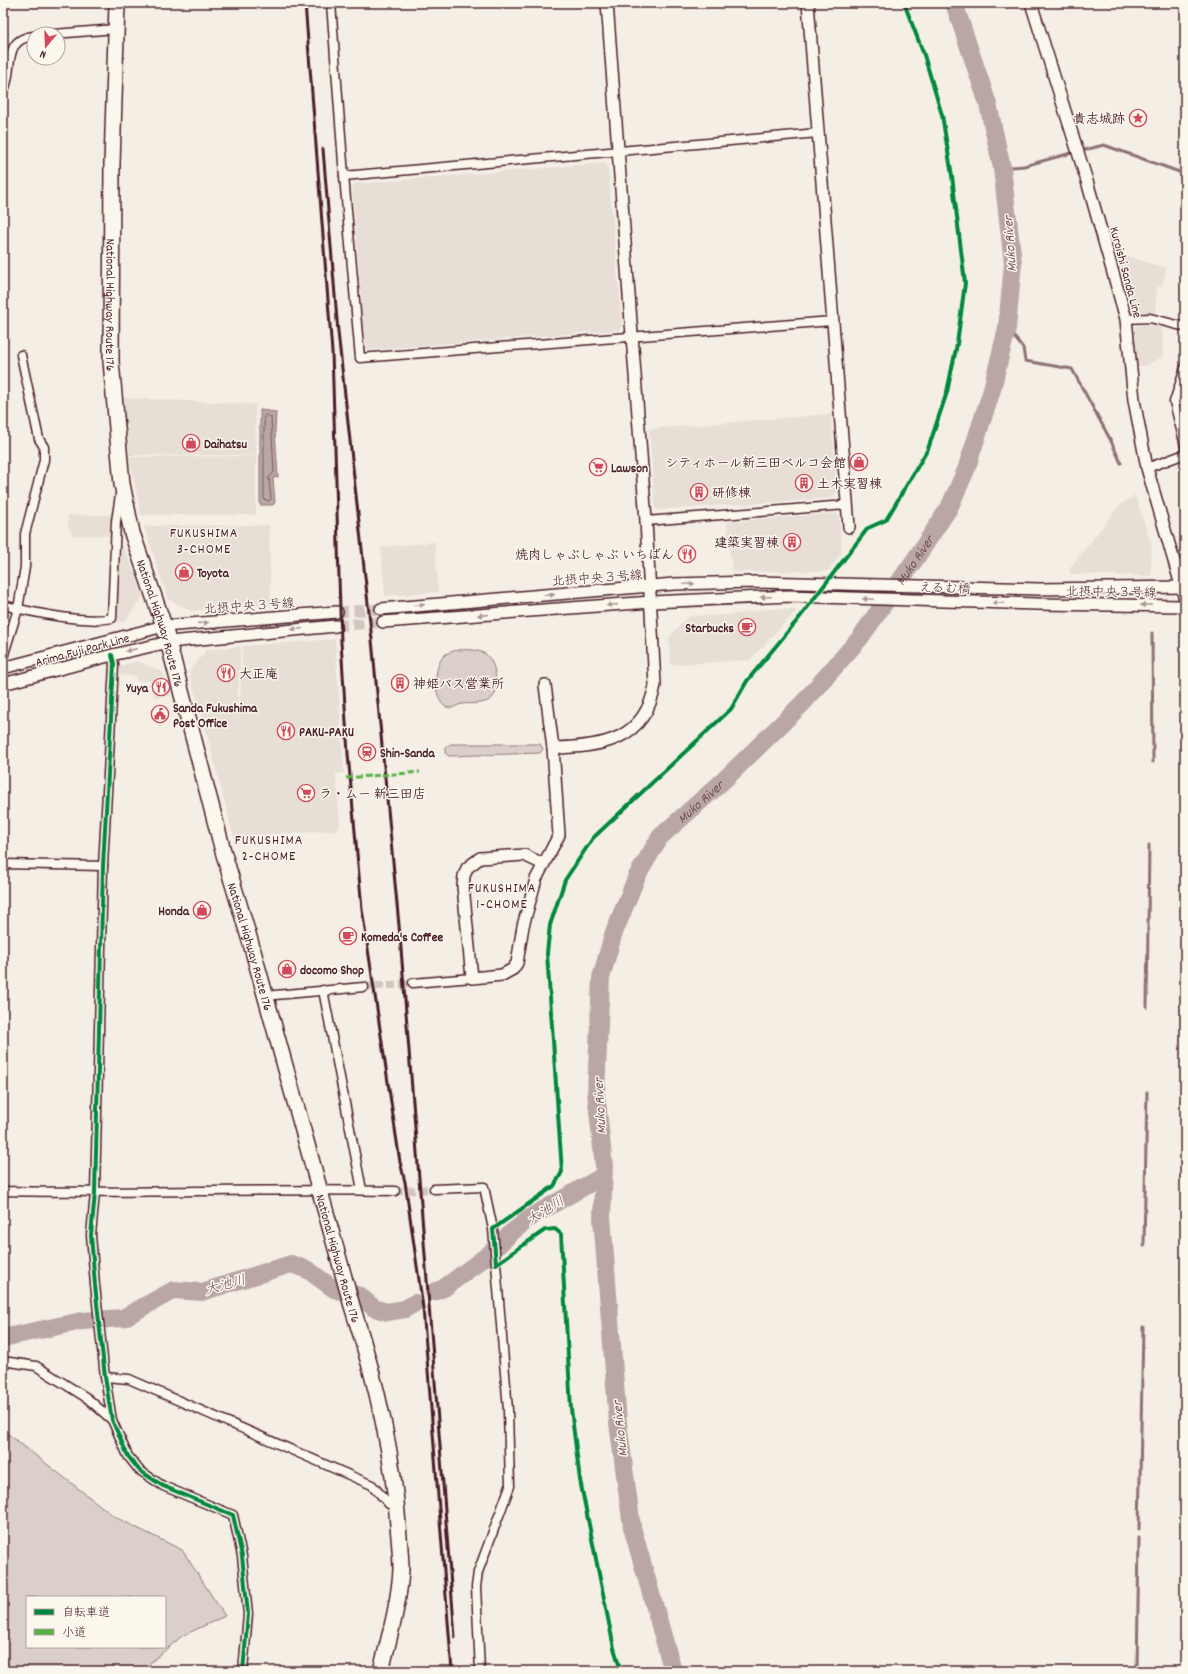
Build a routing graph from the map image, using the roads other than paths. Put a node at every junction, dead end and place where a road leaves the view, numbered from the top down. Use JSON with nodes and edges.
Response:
{"nodes":[{"id":1,"x":117,"y":3,"type":"edge"},
{"id":2,"x":331,"y":3,"type":"edge"},
{"id":3,"x":607,"y":3,"type":"edge"},
{"id":4,"x":808,"y":3,"type":"edge"},
{"id":5,"x":1031,"y":3,"type":"edge"},
{"id":6,"x":116,"y":29,"type":"junction"},
{"id":7,"x":66,"y":33,"type":"edge"},
{"id":8,"x":26,"y":36,"type":"edge"},
{"id":9,"x":3,"y":92,"type":"edge"},
{"id":10,"x":818,"y":133,"type":"junction"},
{"id":11,"x":618,"y":152,"type":"junction"},
{"id":12,"x":344,"y":176,"type":"junction"},
{"id":13,"x":1126,"y":319,"type":"junction"},
{"id":14,"x":832,"y":321,"type":"junction"},
{"id":15,"x":1185,"y":327,"type":"edge"},
{"id":16,"x":632,"y":336,"type":"junction"},
{"id":17,"x":21,"y":355,"type":"dead end"},
{"id":18,"x":1185,"y":368,"type":"edge"},
{"id":19,"x":1185,"y":446,"type":"edge"},
{"id":20,"x":1185,"y":454,"type":"edge"},
{"id":21,"x":1148,"y":468,"type":"junction"},
{"id":22,"x":122,"y":484,"type":"junction"},
{"id":23,"x":846,"y":505,"type":"junction"},
{"id":24,"x":646,"y":521,"type":"junction"},
{"id":25,"x":849,"y":527,"type":"dead end"},
{"id":26,"x":816,"y":584,"type":"joint"},
{"id":27,"x":650,"y":587,"type":"junction"},
{"id":28,"x":1183,"y":587,"type":"edge"},
{"id":29,"x":1039,"y":589,"type":"joint"},
{"id":30,"x":1185,"y":599,"type":"edge"},
{"id":31,"x":651,"y":602,"type":"junction"},
{"id":32,"x":1037,"y":604,"type":"joint"},
{"id":33,"x":3,"y":605,"type":"edge"},
{"id":34,"x":1185,"y":606,"type":"edge"},
{"id":35,"x":18,"y":609,"type":"junction"},
{"id":36,"x":381,"y":609,"type":"tunnel mouth"},
{"id":37,"x":337,"y":612,"type":"tunnel mouth"},
{"id":38,"x":383,"y":622,"type":"tunnel mouth"},
{"id":39,"x":164,"y":626,"type":"junction"},
{"id":40,"x":336,"y":626,"type":"tunnel mouth"},
{"id":41,"x":169,"y":642,"type":"junction"},
{"id":42,"x":3,"y":653,"type":"edge"},
{"id":43,"x":112,"y":654,"type":"junction"},
{"id":44,"x":3,"y":668,"type":"edge"},
{"id":45,"x":3,"y":684,"type":"edge"},
{"id":46,"x":545,"y":685,"type":"dead end"},
{"id":47,"x":553,"y":748,"type":"junction"},
{"id":48,"x":3,"y":864,"type":"edge"},
{"id":49,"x":543,"y":864,"type":"junction"},
{"id":50,"x":102,"y":866,"type":"junction"},
{"id":51,"x":472,"y":978,"type":"junction"},
{"id":52,"x":413,"y":983,"type":"tunnel mouth"},
{"id":53,"x":364,"y":987,"type":"tunnel mouth"},
{"id":54,"x":323,"y":990,"type":"junction"},
{"id":55,"x":264,"y":996,"type":"junction"},
{"id":56,"x":320,"y":1189,"type":"junction"},
{"id":57,"x":434,"y":1189,"type":"tunnel mouth"},
{"id":58,"x":362,"y":1190,"type":"junction"},
{"id":59,"x":3,"y":1191,"type":"edge"},
{"id":60,"x":395,"y":1191,"type":"tunnel mouth"},
{"id":61,"x":94,"y":1193,"type":"junction"},
{"id":62,"x":3,"y":1361,"type":"edge"},
{"id":63,"x":105,"y":1377,"type":"junction"},
{"id":64,"x":112,"y":1420,"type":"junction"},
{"id":65,"x":397,"y":1505,"type":"junction"},
{"id":66,"x":243,"y":1671,"type":"edge"},
{"id":67,"x":381,"y":1671,"type":"edge"},
{"id":68,"x":480,"y":1671,"type":"edge"}],
"edges":[{"from":1,"to":6,"type":"highway","name":"National Highway Route 176"},
{"from":2,"to":12,"type":"street"},
{"from":3,"to":11,"type":"street"},
{"from":4,"to":10,"type":"street"},
{"from":5,"to":13,"type":"street","name":"Kuroishi Sanda Line"},
{"from":6,"to":7,"type":"street"},
{"from":6,"to":22,"type":"highway","name":"National Highway Route 176"},
{"from":8,"to":9,"type":"street"},
{"from":10,"to":11,"type":"street"},
{"from":10,"to":14,"type":"street"},
{"from":11,"to":12,"type":"street"},
{"from":11,"to":16,"type":"street"},
{"from":12,"to":16,"type":"street"},
{"from":13,"to":15,"type":"street"},
{"from":13,"to":21,"type":"street","name":"Kuroishi Sanda Line"},
{"from":14,"to":16,"type":"street"},
{"from":14,"to":23,"type":"street"},
{"from":16,"to":24,"type":"street"},
{"from":17,"to":35,"type":"street"},
{"from":18,"to":19,"type":"street"},
{"from":20,"to":21,"type":"street"},
{"from":21,"to":28,"type":"street","name":"Kuroishi Sanda Line"},
{"from":22,"to":35,"type":"street"},
{"from":22,"to":39,"type":"highway","name":"National Highway Route 176"},
{"from":23,"to":24,"type":"street"},
{"from":23,"to":25,"type":"street"},
{"from":24,"to":27,"type":"street"},
{"from":27,"to":26,"type":"street","name":"北摂中央３号線","one_way":true},
{"from":26,"to":29,"type":"street","name":"えるむ橋"},
{"from":27,"to":31,"type":"street"},
{"from":36,"to":27,"type":"street","name":"北摂中央３号線","one_way":true},
{"from":28,"to":29,"type":"street","name":"北摂中央３号線"},
{"from":28,"to":30,"type":"street","name":"Kuroishi Sanda Line"},
{"from":32,"to":31,"type":"street","name":"えるむ橋","one_way":true},
{"from":31,"to":38,"type":"street","one_way":true},
{"from":31,"to":47,"type":"street"},
{"from":34,"to":32,"type":"street","name":"北摂中央３号線","one_way":true},
{"from":33,"to":35,"type":"street"},
{"from":35,"to":42,"type":"street"},
{"from":39,"to":37,"type":"street","name":"北摂中央３号線","one_way":true},
{"from":39,"to":41,"type":"highway","name":"National Highway Route 176"},
{"from":39,"to":44,"type":"street","name":"Arima Fuji Park Line"},
{"from":40,"to":41,"type":"street","one_way":true},
{"from":41,"to":43,"type":"street","name":"Arima Fuji Park Line","one_way":true},
{"from":41,"to":55,"type":"highway","name":"National Highway Route 176"},
{"from":43,"to":45,"type":"street","name":"Arima Fuji Park Line"},
{"from":43,"to":50,"type":"street"},
{"from":46,"to":47,"type":"street"},
{"from":47,"to":49,"type":"street"},
{"from":48,"to":50,"type":"street"},
{"from":49,"to":51,"type":"street"},
{"from":49,"to":51,"type":"street"},
{"from":50,"to":61,"type":"street"},
{"from":51,"to":52,"type":"street"},
{"from":53,"to":54,"type":"street"},
{"from":54,"to":55,"type":"street"},
{"from":54,"to":58,"type":"street"},
{"from":55,"to":56,"type":"highway","name":"National Highway Route 176"},
{"from":56,"to":58,"type":"street"},
{"from":56,"to":61,"type":"street"},
{"from":56,"to":65,"type":"highway","name":"National Highway Route 176"},
{"from":57,"to":68,"type":"street"},
{"from":58,"to":60,"type":"street"},
{"from":59,"to":61,"type":"street"},
{"from":61,"to":63,"type":"street"},
{"from":62,"to":64,"type":"street"},
{"from":63,"to":64,"type":"street"},
{"from":63,"to":65,"type":"street"},
{"from":64,"to":66,"type":"street"},
{"from":65,"to":67,"type":"highway","name":"National Highway Route 176"}]}
